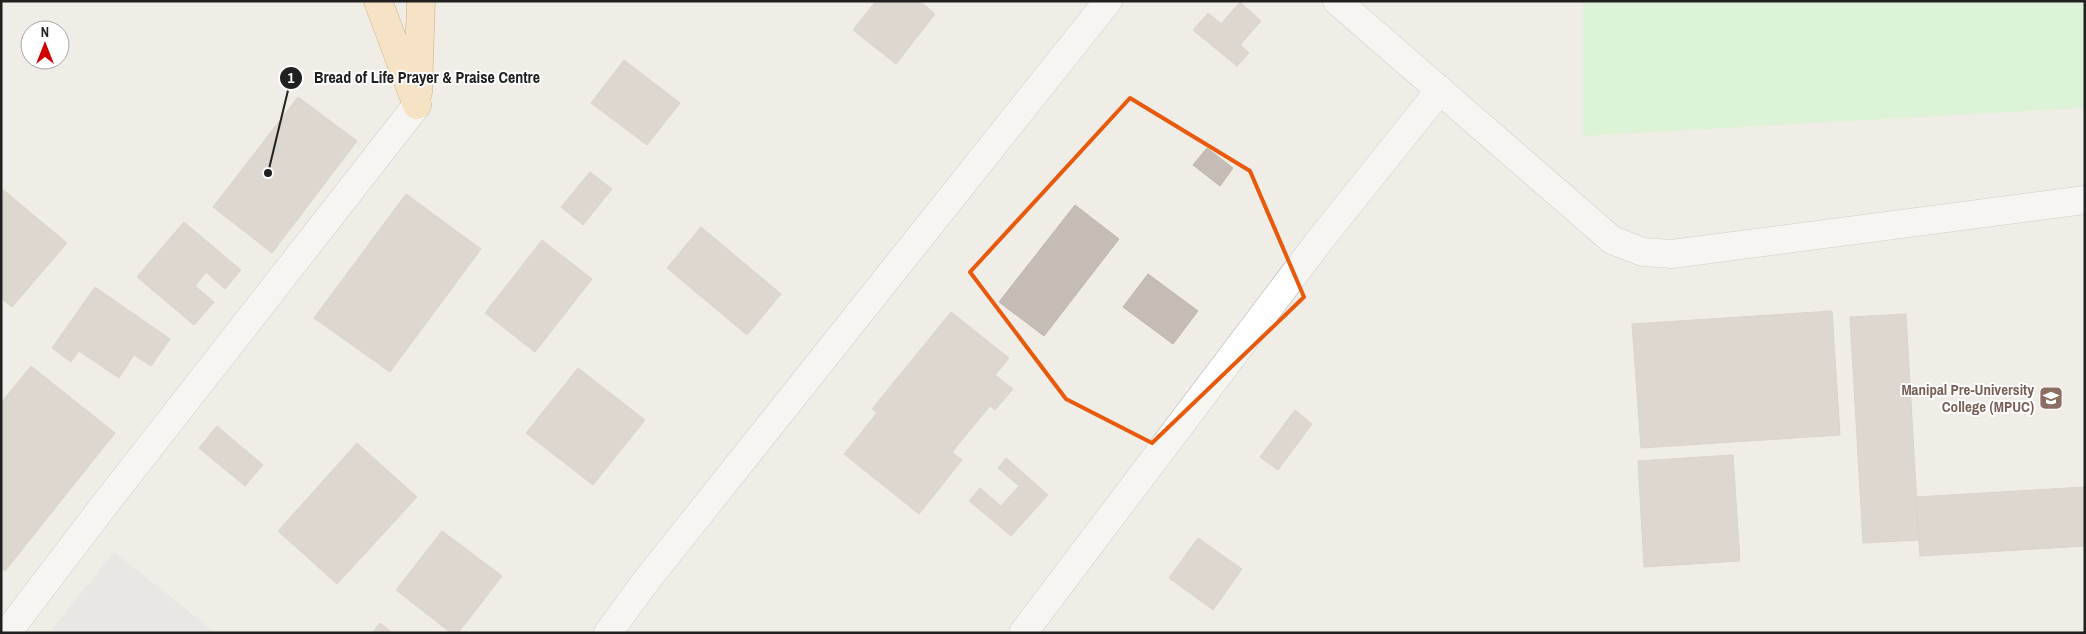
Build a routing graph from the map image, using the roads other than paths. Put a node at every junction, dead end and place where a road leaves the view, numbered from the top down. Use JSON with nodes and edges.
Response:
{"nodes":[{"id":1,"x":378,"y":1,"type":"edge"},
{"id":2,"x":421,"y":1,"type":"edge"},
{"id":3,"x":1108,"y":1,"type":"edge"},
{"id":4,"x":1337,"y":1,"type":"edge"},
{"id":5,"x":1440,"y":90,"type":"junction"},
{"id":6,"x":417,"y":105,"type":"junction"},
{"id":7,"x":2085,"y":200,"type":"edge"},
{"id":8,"x":12,"y":625,"type":"edge"},
{"id":9,"x":608,"y":633,"type":"edge"},
{"id":10,"x":1023,"y":633,"type":"edge"}],
"edges":[{"from":1,"to":6,"type":"main road"},
{"from":2,"to":6,"type":"main road"},
{"from":3,"to":9,"type":"street"},
{"from":4,"to":5,"type":"street"},
{"from":5,"to":7,"type":"street"},
{"from":5,"to":10,"type":"street"},
{"from":6,"to":8,"type":"street"}]}
